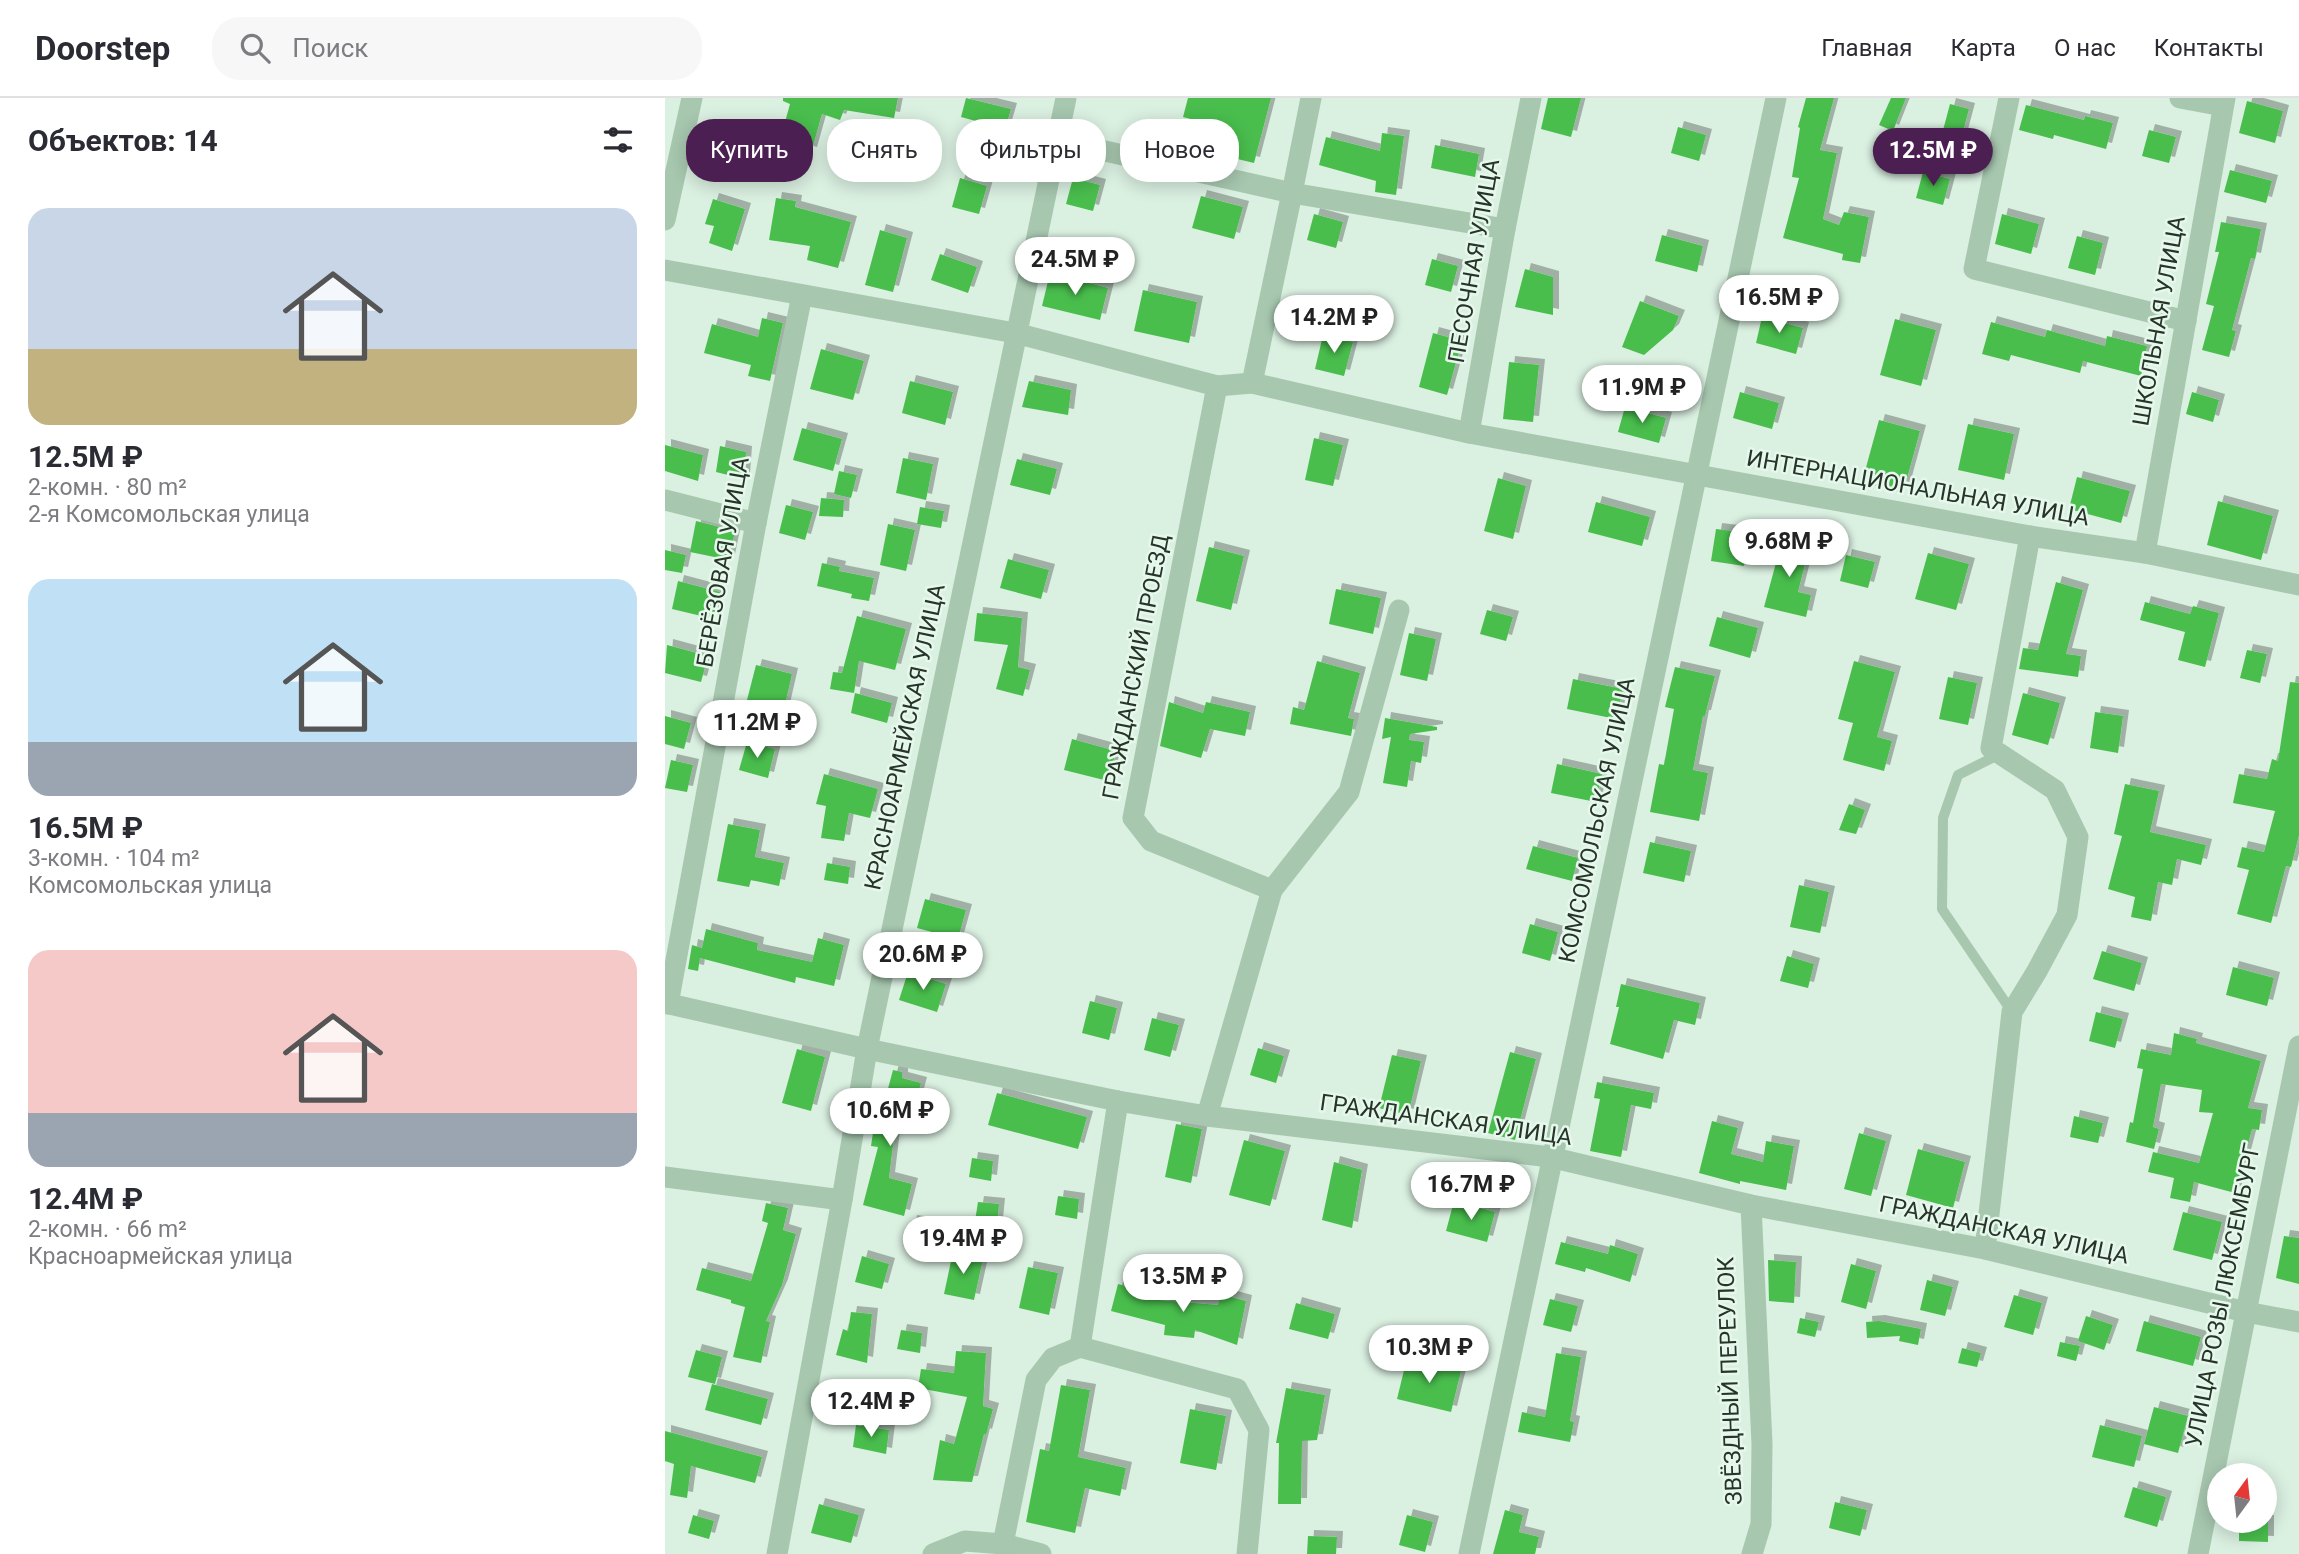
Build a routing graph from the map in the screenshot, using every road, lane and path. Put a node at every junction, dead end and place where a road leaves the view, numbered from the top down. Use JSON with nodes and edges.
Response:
{"nodes":[{"id":1,"x":692,"y":98,"type":"edge"},
{"id":2,"x":1066,"y":98,"type":"edge"},
{"id":3,"x":1311,"y":98,"type":"edge"},
{"id":4,"x":1531,"y":98,"type":"edge"},
{"id":5,"x":1776,"y":98,"type":"edge"},
{"id":6,"x":2010,"y":98,"type":"edge"},
{"id":7,"x":2180,"y":98,"type":"edge"},
{"id":8,"x":2224,"y":102,"type":"edge"},
{"id":9,"x":1061,"y":119,"type":"edge"},
{"id":10,"x":1106,"y":151,"type":"edge"},
{"id":11,"x":1047,"y":182,"type":"edge"},
{"id":12,"x":1291,"y":193,"type":"junction"},
{"id":13,"x":665,"y":220,"type":"edge"},
{"id":14,"x":1505,"y":229,"type":"junction"},
{"id":15,"x":665,"y":270,"type":"edge"},
{"id":16,"x":802,"y":295,"type":"junction"},
{"id":17,"x":2186,"y":321,"type":"junction"},
{"id":18,"x":1015,"y":334,"type":"junction"},
{"id":19,"x":1251,"y":383,"type":"junction"},
{"id":20,"x":1217,"y":386,"type":"junction"},
{"id":21,"x":1469,"y":433,"type":"junction"},
{"id":22,"x":1698,"y":475,"type":"junction"},
{"id":23,"x":665,"y":500,"type":"edge"},
{"id":24,"x":756,"y":523,"type":"junction"},
{"id":25,"x":2030,"y":537,"type":"junction"},
{"id":26,"x":2145,"y":553,"type":"junction"},
{"id":27,"x":2299,"y":585,"type":"edge"},
{"id":28,"x":1399,"y":610,"type":"dead end"},
{"id":29,"x":2000,"y":754,"type":"junction"},
{"id":30,"x":1272,"y":890,"type":"junction"},
{"id":31,"x":666,"y":1004,"type":"edge"},
{"id":32,"x":2012,"y":1012,"type":"junction"},
{"id":33,"x":2299,"y":1046,"type":"edge"},
{"id":34,"x":867,"y":1049,"type":"junction"},
{"id":35,"x":1118,"y":1101,"type":"junction"},
{"id":36,"x":1207,"y":1116,"type":"junction"},
{"id":37,"x":1551,"y":1157,"type":"junction"},
{"id":38,"x":665,"y":1177,"type":"edge"},
{"id":39,"x":842,"y":1200,"type":"junction"},
{"id":40,"x":1751,"y":1205,"type":"junction"},
{"id":41,"x":1985,"y":1249,"type":"junction"},
{"id":42,"x":2246,"y":1312,"type":"junction"},
{"id":43,"x":2299,"y":1322,"type":"edge"},
{"id":44,"x":1080,"y":1347,"type":"junction"},
{"id":45,"x":1003,"y":1544,"type":"junction"},
{"id":46,"x":777,"y":1554,"type":"edge"},
{"id":47,"x":933,"y":1554,"type":"edge"},
{"id":48,"x":1041,"y":1554,"type":"edge"},
{"id":49,"x":1247,"y":1554,"type":"edge"},
{"id":50,"x":1469,"y":1554,"type":"edge"},
{"id":51,"x":1752,"y":1554,"type":"edge"},
{"id":52,"x":2198,"y":1554,"type":"edge"}],
"edges":[{"from":1,"to":13,"type":"street"},
{"from":2,"to":9,"type":"street","name":"КРАСНОАРМЕЙСКАЯ УЛИЦА"},
{"from":3,"to":12,"type":"street"},
{"from":4,"to":14,"type":"street","name":"ПЕСОЧНАЯ УЛИЦА"},
{"from":5,"to":22,"type":"street","name":"КОМСОМОЛЬСКАЯ УЛИЦА"},
{"from":6,"to":17,"type":"street"},
{"from":7,"to":8,"type":"street"},
{"from":8,"to":17,"type":"street","name":"ШКОЛЬНАЯ УЛИЦА"},
{"from":10,"to":12,"type":"street"},
{"from":11,"to":18,"type":"street","name":"КРАСНОАРМЕЙСКАЯ УЛИЦА"},
{"from":12,"to":14,"type":"street"},
{"from":12,"to":19,"type":"street"},
{"from":14,"to":21,"type":"street","name":"ПЕСОЧНАЯ УЛИЦА"},
{"from":15,"to":16,"type":"street","name":"ИНТЕРНАЦИОНАЛЬНАЯ УЛИЦА"},
{"from":16,"to":18,"type":"street","name":"ИНТЕРНАЦИОНАЛЬНАЯ УЛИЦА"},
{"from":16,"to":24,"type":"street","name":"БЕРЁЗОВАЯ УЛИЦА"},
{"from":17,"to":26,"type":"street","name":"ШКОЛЬНАЯ УЛИЦА"},
{"from":18,"to":20,"type":"street","name":"ИНТЕРНАЦИОНАЛЬНАЯ УЛИЦА"},
{"from":18,"to":34,"type":"street","name":"КРАСНОАРМЕЙСКАЯ УЛИЦА"},
{"from":19,"to":20,"type":"street","name":"ИНТЕРНАЦИОНАЛЬНАЯ УЛИЦА"},
{"from":19,"to":21,"type":"street","name":"ИНТЕРНАЦИОНАЛЬНАЯ УЛИЦА"},
{"from":20,"to":30,"type":"street","name":"ГРАЖДАНСКИЙ ПРОЕЗД"},
{"from":21,"to":22,"type":"street","name":"ИНТЕРНАЦИОНАЛЬНАЯ УЛИЦА"},
{"from":22,"to":25,"type":"street","name":"ИНТЕРНАЦИОНАЛЬНАЯ УЛИЦА"},
{"from":22,"to":37,"type":"street","name":"КОМСОМОЛЬСКАЯ УЛИЦА"},
{"from":23,"to":24,"type":"street"},
{"from":24,"to":31,"type":"street","name":"БЕРЁЗОВАЯ УЛИЦА"},
{"from":25,"to":26,"type":"street","name":"ИНТЕРНАЦИОНАЛЬНАЯ УЛИЦА"},
{"from":25,"to":29,"type":"street"},
{"from":26,"to":27,"type":"street","name":"ИНТЕРНАЦИОНАЛЬНАЯ УЛИЦА"},
{"from":28,"to":30,"type":"street"},
{"from":29,"to":32,"type":"lane"},
{"from":29,"to":32,"type":"street"},
{"from":30,"to":36,"type":"street"},
{"from":31,"to":34,"type":"street","name":"ГРАЖДАНСКАЯ УЛИЦА"},
{"from":32,"to":41,"type":"street"},
{"from":33,"to":42,"type":"street","name":"УЛИЦА РОЗЫ ЛЮКСЕМБУРГ"},
{"from":34,"to":35,"type":"street","name":"ГРАЖДАНСКАЯ УЛИЦА"},
{"from":34,"to":39,"type":"street","name":"КРАСНОАРМЕЙСКАЯ УЛИЦА"},
{"from":35,"to":36,"type":"street","name":"ГРАЖДАНСКАЯ УЛИЦА"},
{"from":35,"to":44,"type":"street"},
{"from":36,"to":37,"type":"street","name":"ГРАЖДАНСКАЯ УЛИЦА"},
{"from":37,"to":40,"type":"street","name":"ГРАЖДАНСКАЯ УЛИЦА"},
{"from":37,"to":50,"type":"street","name":"КОМСОМОЛЬСКАЯ УЛИЦА"},
{"from":38,"to":39,"type":"street"},
{"from":39,"to":46,"type":"street","name":"КРАСНОАРМЕЙСКАЯ УЛИЦА"},
{"from":40,"to":41,"type":"street","name":"ГРАЖДАНСКАЯ УЛИЦА"},
{"from":40,"to":51,"type":"street","name":"ЗВЁЗДНЫЙ ПЕРЕУЛОК"},
{"from":41,"to":42,"type":"street","name":"ГРАЖДАНСКАЯ УЛИЦА"},
{"from":42,"to":43,"type":"street","name":"ГРАЖДАНСКАЯ УЛИЦА"},
{"from":42,"to":52,"type":"street","name":"УЛИЦА РОЗЫ ЛЮКСЕМБУРГ"},
{"from":44,"to":45,"type":"street"},
{"from":44,"to":49,"type":"street"},
{"from":45,"to":47,"type":"street"},
{"from":45,"to":48,"type":"street"}]}
